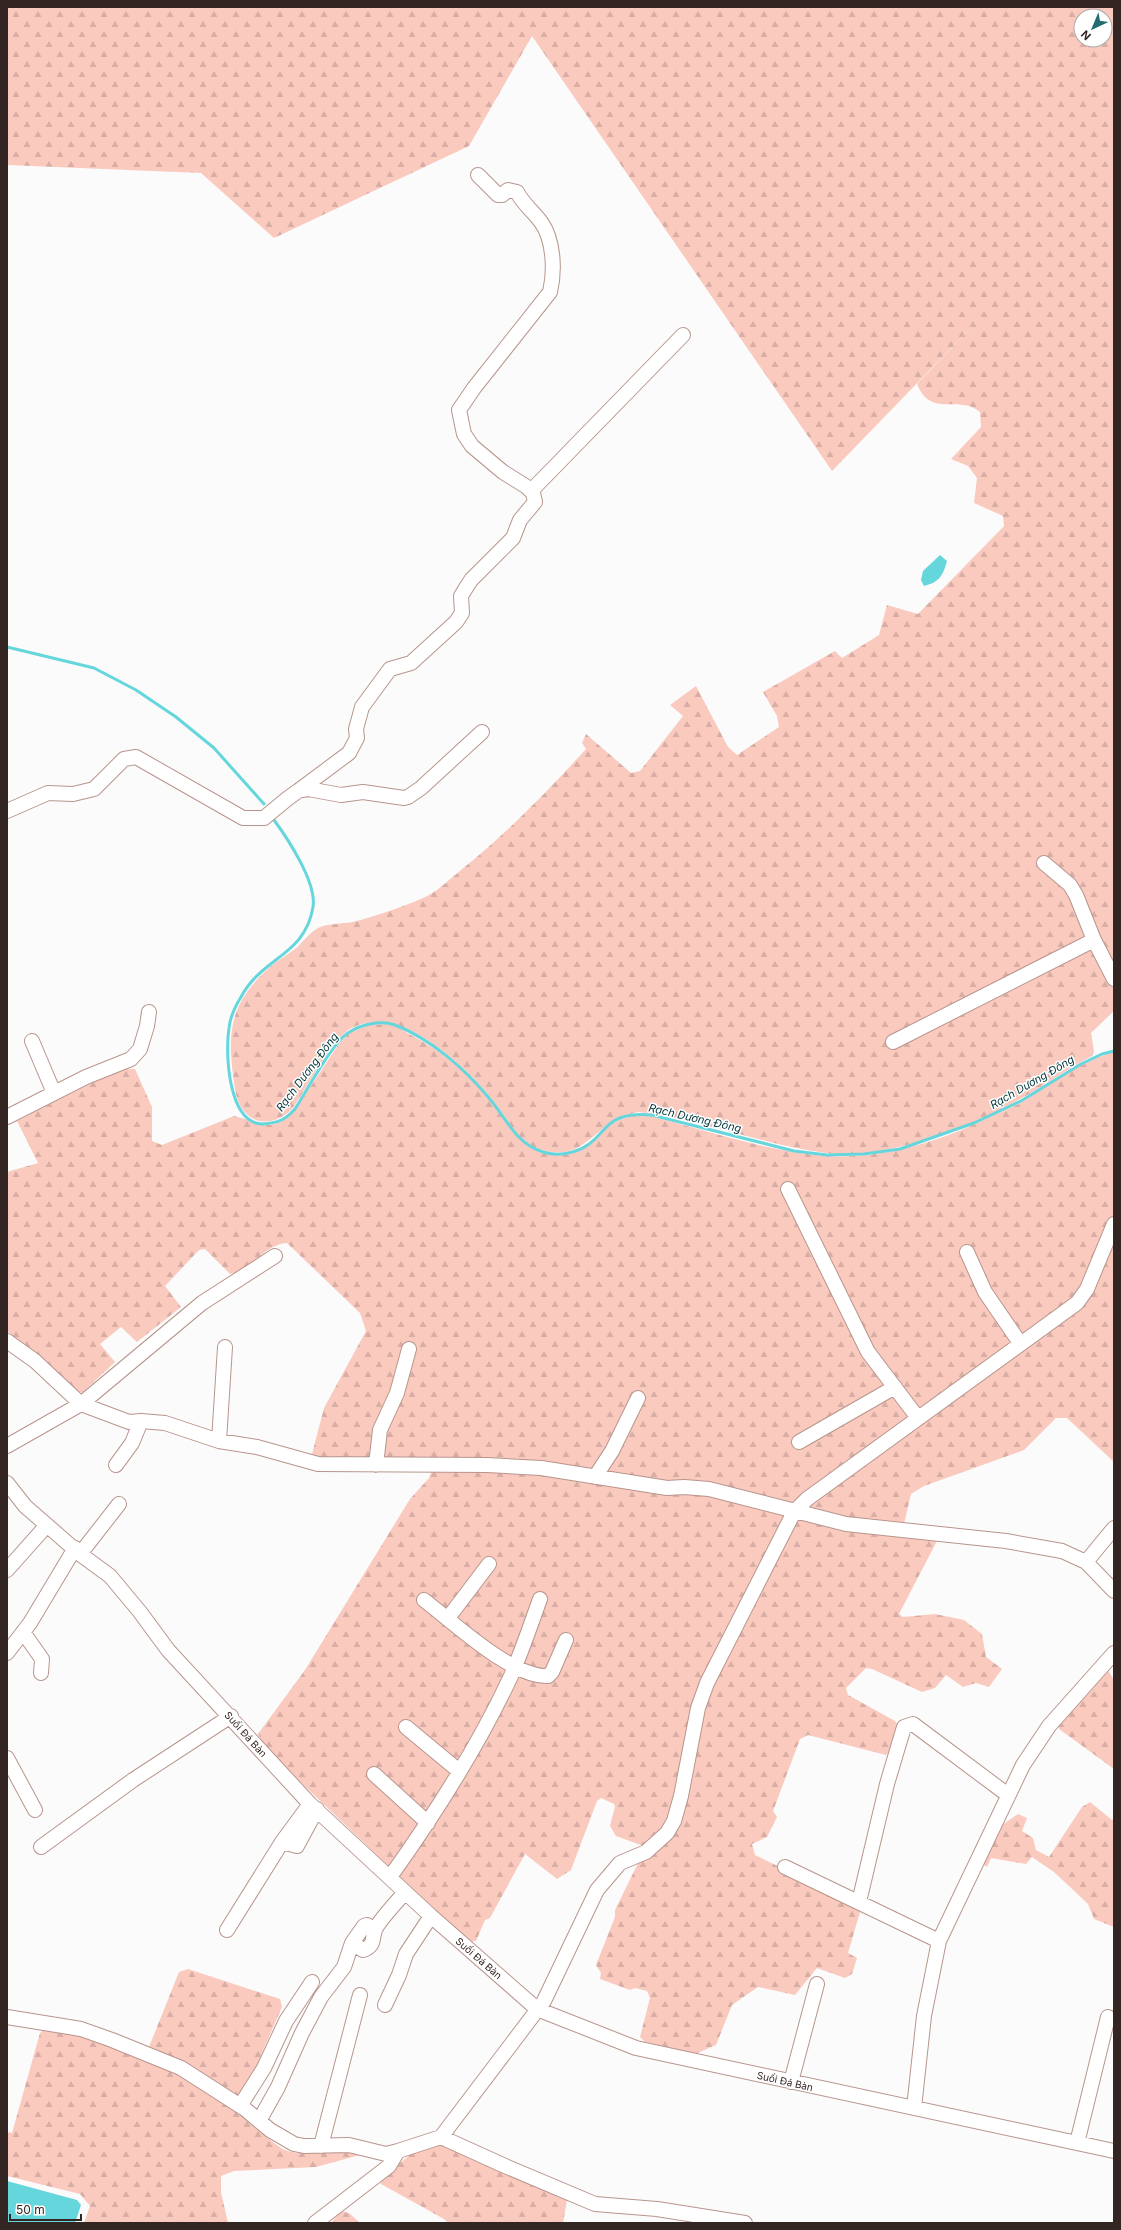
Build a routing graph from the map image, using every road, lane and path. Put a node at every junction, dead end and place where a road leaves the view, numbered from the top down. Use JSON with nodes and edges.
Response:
{"nodes":[{"id":1,"x":478,"y":176,"type":"dead end"},
{"id":2,"x":683,"y":335,"type":"dead end"},
{"id":3,"x":531,"y":491,"type":"junction"},
{"id":4,"x":482,"y":732,"type":"dead end"},
{"id":5,"x":298,"y":791,"type":"junction"},
{"id":6,"x":7,"y":811,"type":"edge"},
{"id":7,"x":1044,"y":863,"type":"dead end"},
{"id":8,"x":1094,"y":940,"type":"junction"},
{"id":9,"x":1114,"y":979,"type":"edge"},
{"id":10,"x":149,"y":1012,"type":"dead end"},
{"id":11,"x":32,"y":1041,"type":"dead end"},
{"id":12,"x":893,"y":1042,"type":"dead end"},
{"id":13,"x":54,"y":1093,"type":"junction"},
{"id":14,"x":7,"y":1117,"type":"edge"},
{"id":15,"x":788,"y":1190,"type":"dead end"},
{"id":16,"x":1114,"y":1224,"type":"edge"},
{"id":17,"x":967,"y":1252,"type":"dead end"},
{"id":18,"x":275,"y":1256,"type":"dead end"},
{"id":19,"x":7,"y":1341,"type":"edge"},
{"id":20,"x":1020,"y":1344,"type":"junction"},
{"id":21,"x":225,"y":1347,"type":"dead end"},
{"id":22,"x":409,"y":1349,"type":"dead end"},
{"id":23,"x":895,"y":1387,"type":"junction"},
{"id":24,"x":638,"y":1398,"type":"dead end"},
{"id":25,"x":81,"y":1404,"type":"junction"},
{"id":26,"x":918,"y":1418,"type":"junction"},
{"id":27,"x":141,"y":1421,"type":"junction"},
{"id":28,"x":219,"y":1442,"type":"junction"},
{"id":29,"x":799,"y":1442,"type":"dead end"},
{"id":30,"x":7,"y":1446,"type":"edge"},
{"id":31,"x":116,"y":1465,"type":"dead end"},
{"id":32,"x":376,"y":1465,"type":"junction"},
{"id":33,"x":595,"y":1477,"type":"junction"},
{"id":34,"x":7,"y":1484,"type":"edge"},
{"id":35,"x":119,"y":1504,"type":"dead end"},
{"id":36,"x":794,"y":1512,"type":"junction"},
{"id":37,"x":47,"y":1525,"type":"junction"},
{"id":38,"x":1114,"y":1528,"type":"edge"},
{"id":39,"x":78,"y":1551,"type":"junction"},
{"id":40,"x":1086,"y":1562,"type":"junction"},
{"id":41,"x":488,"y":1564,"type":"dead end"},
{"id":42,"x":7,"y":1570,"type":"edge"},
{"id":43,"x":1114,"y":1591,"type":"edge"},
{"id":44,"x":540,"y":1599,"type":"dead end"},
{"id":45,"x":424,"y":1600,"type":"dead end"},
{"id":46,"x":448,"y":1618,"type":"junction"},
{"id":47,"x":23,"y":1632,"type":"junction"},
{"id":48,"x":566,"y":1640,"type":"dead end"},
{"id":49,"x":7,"y":1653,"type":"edge"},
{"id":50,"x":1114,"y":1653,"type":"edge"},
{"id":51,"x":515,"y":1666,"type":"junction"},
{"id":52,"x":41,"y":1673,"type":"dead end"},
{"id":53,"x":231,"y":1716,"type":"junction"},
{"id":54,"x":406,"y":1728,"type":"dead end"},
{"id":55,"x":7,"y":1758,"type":"edge"},
{"id":56,"x":458,"y":1771,"type":"junction"},
{"id":57,"x":374,"y":1774,"type":"dead end"},
{"id":58,"x":1008,"y":1794,"type":"junction"},
{"id":59,"x":314,"y":1807,"type":"junction"},
{"id":60,"x":35,"y":1810,"type":"dead end"},
{"id":61,"x":428,"y":1822,"type":"junction"},
{"id":62,"x":41,"y":1847,"type":"dead end"},
{"id":63,"x":785,"y":1867,"type":"dead end"},
{"id":64,"x":390,"y":1877,"type":"junction"},
{"id":65,"x":405,"y":1892,"type":"junction"},
{"id":66,"x":859,"y":1902,"type":"junction"},
{"id":67,"x":432,"y":1916,"type":"junction"},
{"id":68,"x":227,"y":1930,"type":"dead end"},
{"id":69,"x":938,"y":1941,"type":"junction"},
{"id":70,"x":312,"y":1982,"type":"dead end"},
{"id":71,"x":817,"y":1984,"type":"dead end"},
{"id":72,"x":360,"y":1995,"type":"dead end"},
{"id":73,"x":385,"y":2005,"type":"dead end"},
{"id":74,"x":537,"y":2008,"type":"junction"},
{"id":75,"x":1108,"y":2016,"type":"dead end"},
{"id":76,"x":7,"y":2017,"type":"edge"},
{"id":77,"x":791,"y":2082,"type":"junction"},
{"id":78,"x":240,"y":2106,"type":"junction"},
{"id":79,"x":914,"y":2108,"type":"junction"},
{"id":80,"x":259,"y":2121,"type":"junction"},
{"id":81,"x":441,"y":2137,"type":"junction"},
{"id":82,"x":1077,"y":2143,"type":"junction"},
{"id":83,"x":321,"y":2146,"type":"junction"},
{"id":84,"x":398,"y":2151,"type":"junction"},
{"id":85,"x":1114,"y":2151,"type":"edge"},
{"id":86,"x":315,"y":2223,"type":"edge"},
{"id":87,"x":745,"y":2223,"type":"edge"}],
"edges":[{"from":1,"to":3,"type":"street"},
{"from":2,"to":3,"type":"street"},
{"from":3,"to":5,"type":"street"},
{"from":4,"to":5,"type":"street"},
{"from":5,"to":6,"type":"street"},
{"from":7,"to":8,"type":"street"},
{"from":8,"to":9,"type":"street"},
{"from":8,"to":12,"type":"street"},
{"from":10,"to":13,"type":"street"},
{"from":11,"to":13,"type":"street"},
{"from":13,"to":14,"type":"street"},
{"from":15,"to":23,"type":"street"},
{"from":16,"to":20,"type":"street"},
{"from":17,"to":20,"type":"street"},
{"from":18,"to":25,"type":"street"},
{"from":19,"to":25,"type":"street"},
{"from":20,"to":26,"type":"street"},
{"from":21,"to":28,"type":"street"},
{"from":22,"to":32,"type":"street"},
{"from":23,"to":26,"type":"street"},
{"from":23,"to":29,"type":"street"},
{"from":24,"to":33,"type":"street"},
{"from":25,"to":27,"type":"street"},
{"from":25,"to":30,"type":"street"},
{"from":26,"to":36,"type":"street"},
{"from":27,"to":28,"type":"street"},
{"from":27,"to":31,"type":"street"},
{"from":28,"to":32,"type":"street"},
{"from":32,"to":33,"type":"street"},
{"from":33,"to":36,"type":"street"},
{"from":34,"to":37,"type":"street","name":"Suối Đá Bàn"},
{"from":35,"to":39,"type":"street"},
{"from":36,"to":40,"type":"street"},
{"from":36,"to":74,"type":"street"},
{"from":37,"to":39,"type":"street","name":"Suối Đá Bàn"},
{"from":37,"to":42,"type":"street"},
{"from":38,"to":40,"type":"street"},
{"from":39,"to":47,"type":"street"},
{"from":39,"to":53,"type":"street","name":"Suối Đá Bàn"},
{"from":40,"to":43,"type":"street"},
{"from":41,"to":46,"type":"street"},
{"from":44,"to":51,"type":"street"},
{"from":45,"to":46,"type":"street"},
{"from":46,"to":51,"type":"street"},
{"from":47,"to":49,"type":"street"},
{"from":47,"to":52,"type":"street"},
{"from":48,"to":51,"type":"street"},
{"from":50,"to":58,"type":"street"},
{"from":51,"to":56,"type":"street"},
{"from":53,"to":59,"type":"street","name":"Suối Đá Bàn"},
{"from":53,"to":62,"type":"street"},
{"from":54,"to":56,"type":"street"},
{"from":55,"to":60,"type":"street"},
{"from":56,"to":61,"type":"street"},
{"from":57,"to":61,"type":"street"},
{"from":58,"to":66,"type":"street"},
{"from":58,"to":69,"type":"street"},
{"from":59,"to":64,"type":"street","name":"Suối Đá Bàn"},
{"from":59,"to":68,"type":"street"},
{"from":61,"to":64,"type":"street"},
{"from":63,"to":66,"type":"street"},
{"from":64,"to":65,"type":"street","name":"Suối Đá Bàn"},
{"from":65,"to":67,"type":"street","name":"Suối Đá Bàn"},
{"from":65,"to":80,"type":"street"},
{"from":66,"to":69,"type":"street"},
{"from":67,"to":73,"type":"street"},
{"from":67,"to":74,"type":"street","name":"Suối Đá Bàn"},
{"from":69,"to":79,"type":"street"},
{"from":70,"to":78,"type":"street"},
{"from":71,"to":77,"type":"street"},
{"from":72,"to":83,"type":"street"},
{"from":74,"to":77,"type":"street","name":"Suối Đá Bàn"},
{"from":74,"to":81,"type":"street"},
{"from":75,"to":82,"type":"street"},
{"from":76,"to":78,"type":"street"},
{"from":77,"to":79,"type":"street","name":"Suối Đá Bàn"},
{"from":78,"to":80,"type":"street"},
{"from":79,"to":82,"type":"street","name":"Suối Đá Bàn"},
{"from":80,"to":83,"type":"street"},
{"from":81,"to":84,"type":"street"},
{"from":81,"to":87,"type":"street"},
{"from":82,"to":85,"type":"street","name":"Suối Đá Bàn"},
{"from":83,"to":84,"type":"street"},
{"from":84,"to":86,"type":"street"}]}
